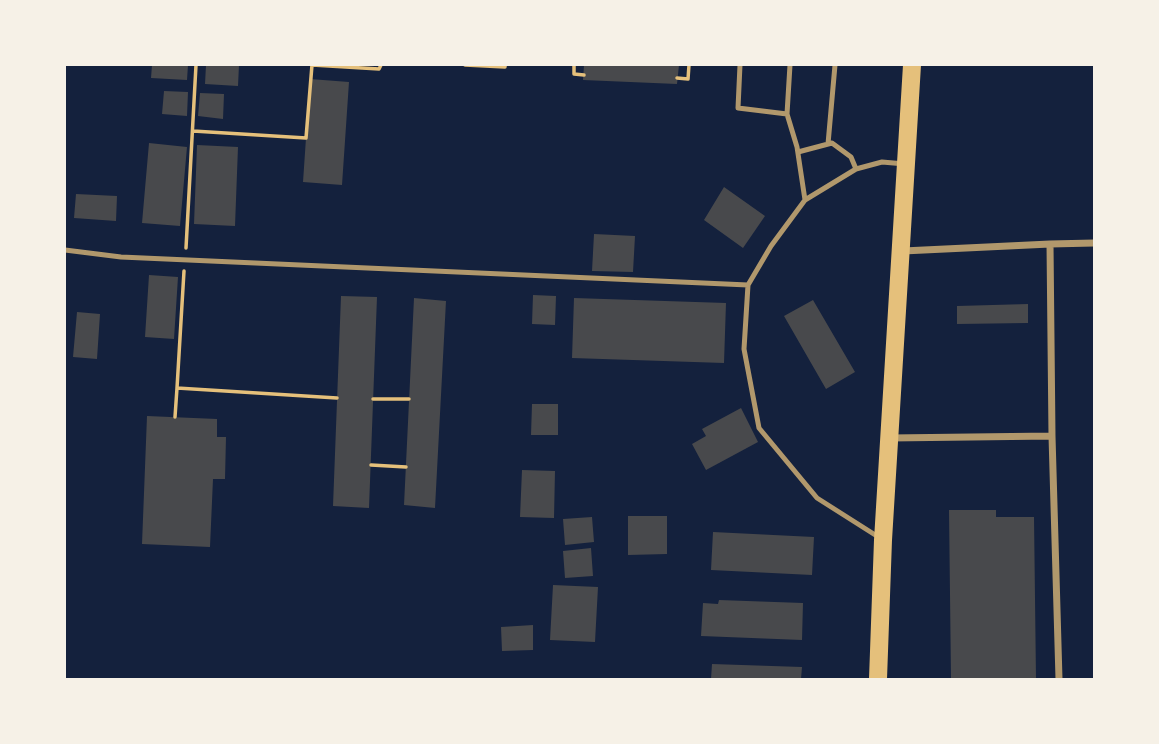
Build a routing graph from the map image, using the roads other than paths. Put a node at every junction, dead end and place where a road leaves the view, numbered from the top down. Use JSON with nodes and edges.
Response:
{"nodes":[{"id":1,"x":740,"y":65,"type":"edge"},
{"id":2,"x":790,"y":65,"type":"edge"},
{"id":3,"x":835,"y":65,"type":"edge"},
{"id":4,"x":912,"y":65,"type":"edge"},
{"id":5,"x":787,"y":114,"type":"junction"},
{"id":6,"x":828,"y":144,"type":"junction"},
{"id":7,"x":798,"y":152,"type":"junction"},
{"id":8,"x":906,"y":164,"type":"junction"},
{"id":9,"x":856,"y":169,"type":"junction"},
{"id":10,"x":805,"y":200,"type":"junction"},
{"id":11,"x":1050,"y":243,"type":"junction"},
{"id":12,"x":1094,"y":243,"type":"edge"},
{"id":13,"x":65,"y":250,"type":"edge"},
{"id":14,"x":902,"y":251,"type":"junction"},
{"id":15,"x":748,"y":285,"type":"junction"},
{"id":16,"x":1052,"y":436,"type":"junction"},
{"id":17,"x":889,"y":438,"type":"junction"},
{"id":18,"x":883,"y":540,"type":"junction"},
{"id":19,"x":878,"y":679,"type":"edge"},
{"id":20,"x":1059,"y":679,"type":"edge"}],
"edges":[{"from":1,"to":5,"type":"lane"},
{"from":2,"to":5,"type":"lane"},
{"from":3,"to":6,"type":"lane"},
{"from":4,"to":8,"type":"main road"},
{"from":5,"to":7,"type":"lane"},
{"from":6,"to":7,"type":"lane"},
{"from":6,"to":9,"type":"lane"},
{"from":7,"to":10,"type":"lane"},
{"from":8,"to":9,"type":"lane"},
{"from":8,"to":14,"type":"main road"},
{"from":9,"to":10,"type":"lane"},
{"from":10,"to":15,"type":"lane"},
{"from":11,"to":12,"type":"street"},
{"from":11,"to":14,"type":"street"},
{"from":11,"to":16,"type":"street"},
{"from":13,"to":15,"type":"lane"},
{"from":14,"to":17,"type":"main road"},
{"from":15,"to":18,"type":"lane"},
{"from":16,"to":17,"type":"street"},
{"from":16,"to":20,"type":"street"},
{"from":17,"to":18,"type":"main road"},
{"from":18,"to":19,"type":"main road"}]}
